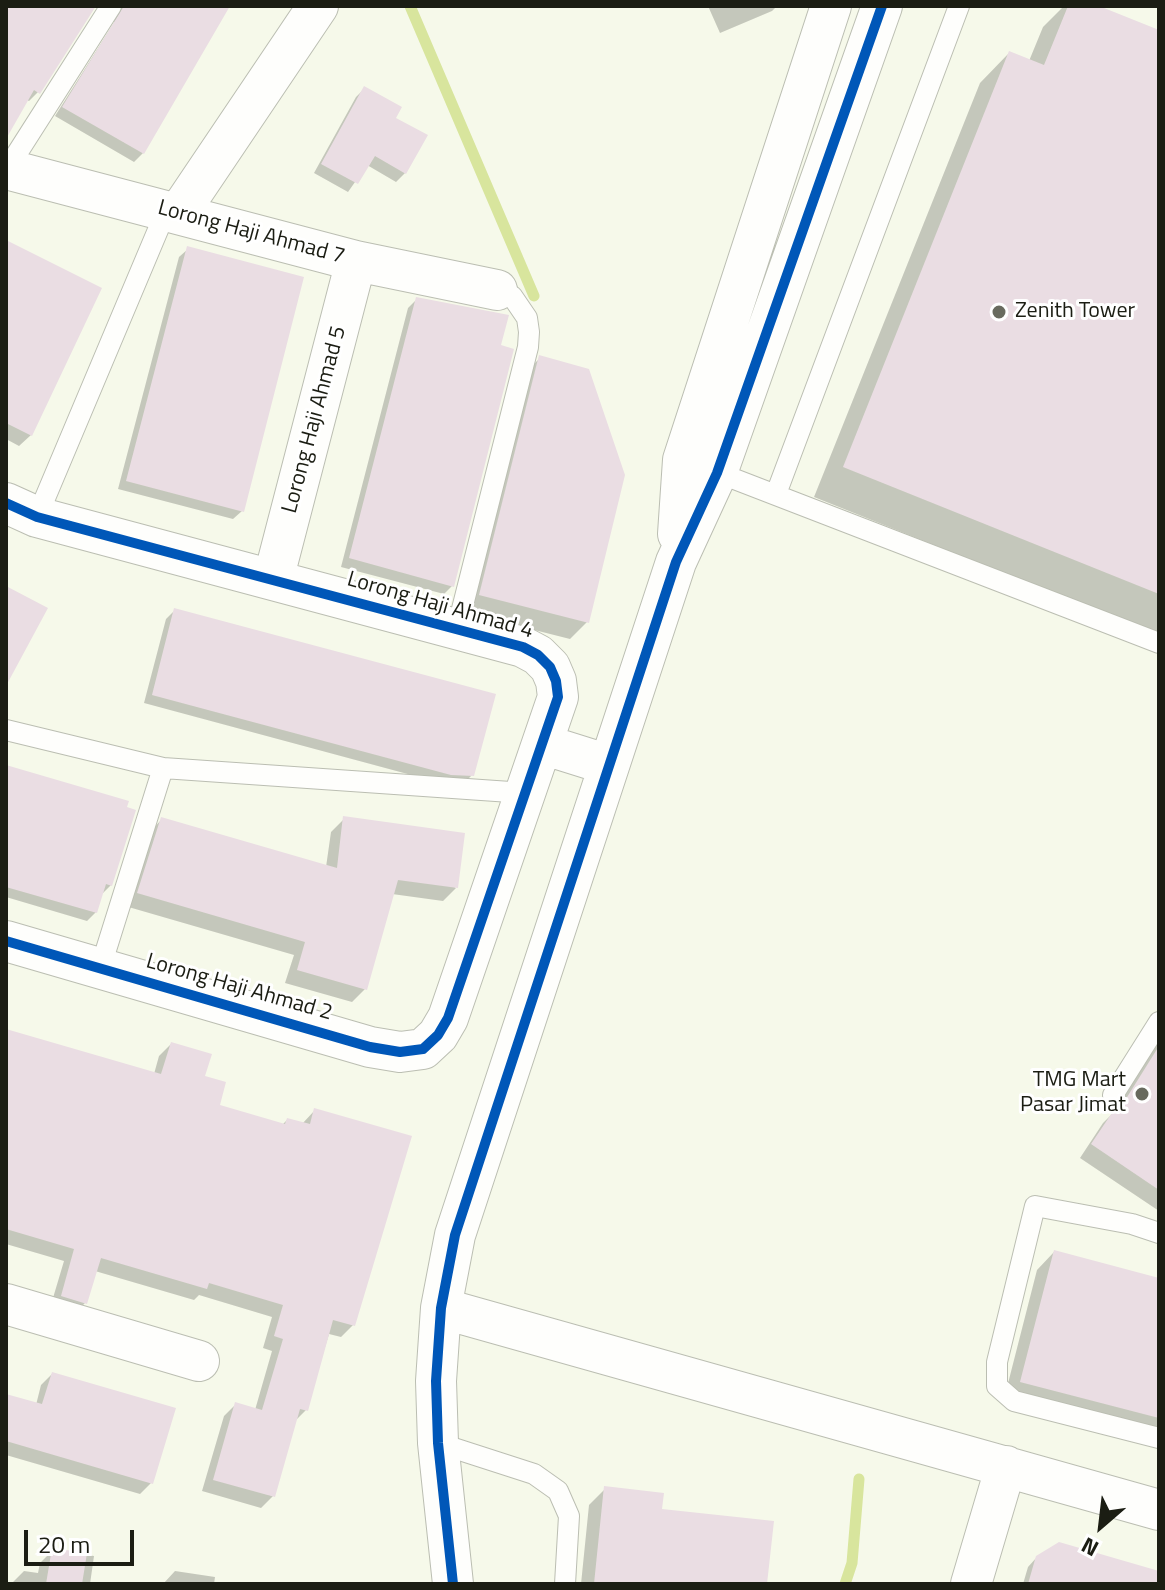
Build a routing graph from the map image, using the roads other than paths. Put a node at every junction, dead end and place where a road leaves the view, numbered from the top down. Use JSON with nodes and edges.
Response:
{"nodes":[{"id":1,"x":111,"y":6,"type":"edge"},
{"id":2,"x":318,"y":6,"type":"edge"},
{"id":3,"x":831,"y":6,"type":"edge"},
{"id":4,"x":882,"y":6,"type":"edge"},
{"id":5,"x":959,"y":6,"type":"edge"},
{"id":6,"x":6,"y":169,"type":"edge"},
{"id":7,"x":172,"y":212,"type":"junction"},
{"id":8,"x":356,"y":261,"type":"junction"},
{"id":9,"x":497,"y":290,"type":"joint"},
{"id":10,"x":700,"y":466,"type":"junction"},
{"id":11,"x":776,"y":494,"type":"junction"},
{"id":12,"x":22,"y":510,"type":"edge"},
{"id":13,"x":273,"y":580,"type":"junction"},
{"id":14,"x":457,"y":629,"type":"junction"},
{"id":15,"x":1159,"y":643,"type":"edge"},
{"id":16,"x":6,"y":730,"type":"edge"},
{"id":17,"x":542,"y":744,"type":"junction"},
{"id":18,"x":609,"y":765,"type":"junction"},
{"id":19,"x":163,"y":768,"type":"junction"},
{"id":20,"x":525,"y":793,"type":"junction"},
{"id":21,"x":6,"y":941,"type":"edge"},
{"id":22,"x":100,"y":969,"type":"junction"},
{"id":23,"x":448,"y":1018,"type":"joint"},
{"id":24,"x":1159,"y":1022,"type":"edge"},
{"id":25,"x":1113,"y":1095,"type":"dead end"},
{"id":26,"x":1159,"y":1233,"type":"edge"},
{"id":27,"x":6,"y":1304,"type":"edge"},
{"id":28,"x":441,"y":1308,"type":"junction"},
{"id":29,"x":199,"y":1361,"type":"dead end"},
{"id":30,"x":1159,"y":1438,"type":"edge"},
{"id":31,"x":438,"y":1443,"type":"junction"},
{"id":32,"x":1006,"y":1466,"type":"junction"},
{"id":33,"x":1159,"y":1510,"type":"edge"},
{"id":34,"x":453,"y":1584,"type":"edge"},
{"id":35,"x":565,"y":1584,"type":"edge"},
{"id":36,"x":971,"y":1584,"type":"edge"}],
"edges":[{"from":1,"to":6,"type":"lane"},
{"from":2,"to":7,"type":"street"},
{"from":3,"to":10,"type":"street"},
{"from":4,"to":10,"type":"street"},
{"from":5,"to":11,"type":"lane"},
{"from":6,"to":7,"type":"street","name":"Lorong Haji Ahmad 7"},
{"from":7,"to":8,"type":"street","name":"Lorong Haji Ahmad 7"},
{"from":7,"to":12,"type":"lane"},
{"from":8,"to":9,"type":"street","name":"Lorong Haji Ahmad 7"},
{"from":8,"to":13,"type":"street","name":"Lorong Haji Ahmad 5"},
{"from":9,"to":14,"type":"lane"},
{"from":10,"to":11,"type":"lane"},
{"from":10,"to":18,"type":"street"},
{"from":11,"to":15,"type":"lane"},
{"from":12,"to":13,"type":"street","name":"Lorong Haji Ahmad 4"},
{"from":13,"to":14,"type":"street","name":"Lorong Haji Ahmad 4"},
{"from":14,"to":17,"type":"street","name":"Lorong Haji Ahmad 4"},
{"from":16,"to":19,"type":"lane"},
{"from":17,"to":18,"type":"street"},
{"from":17,"to":20,"type":"street","name":"Lorong Haji Ahmad 4"},
{"from":18,"to":28,"type":"street"},
{"from":19,"to":20,"type":"lane"},
{"from":19,"to":22,"type":"lane"},
{"from":20,"to":23,"type":"street","name":"Lorong Haji Ahmad 4"},
{"from":21,"to":22,"type":"street","name":"Lorong Haji Ahmad 2"},
{"from":22,"to":23,"type":"street","name":"Lorong Haji Ahmad 2"},
{"from":24,"to":25,"type":"lane"},
{"from":26,"to":30,"type":"lane"},
{"from":27,"to":29,"type":"street"},
{"from":28,"to":31,"type":"street"},
{"from":28,"to":32,"type":"street"},
{"from":31,"to":34,"type":"street"},
{"from":31,"to":35,"type":"lane"},
{"from":32,"to":33,"type":"street"},
{"from":32,"to":36,"type":"street"}]}
